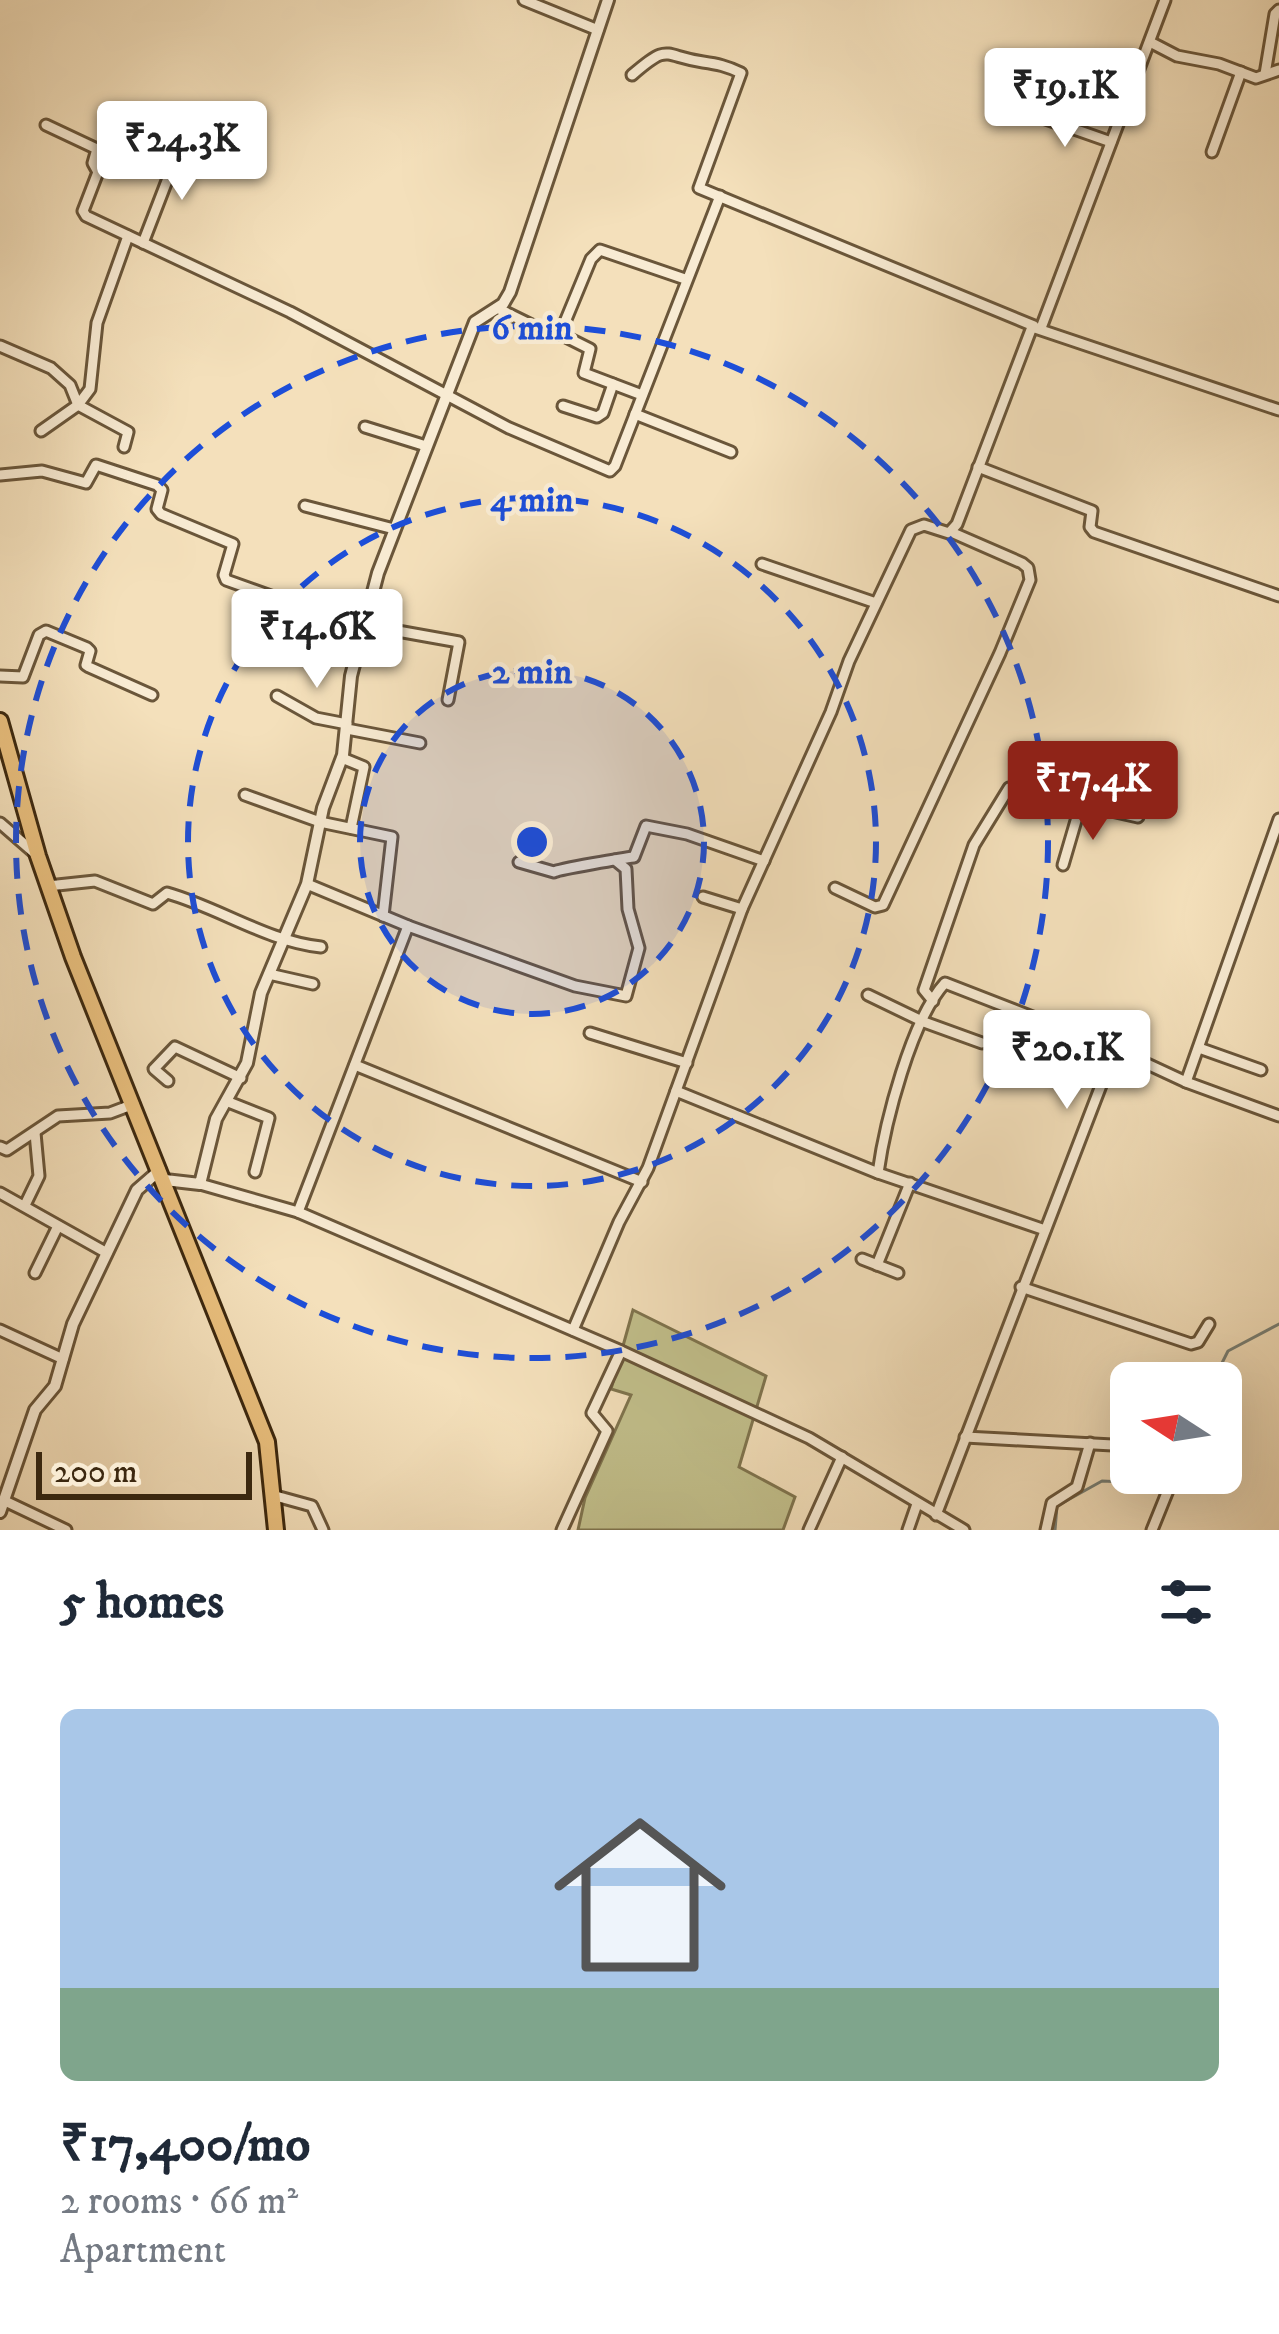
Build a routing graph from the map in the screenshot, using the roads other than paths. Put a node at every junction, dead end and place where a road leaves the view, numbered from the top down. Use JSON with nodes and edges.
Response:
{"nodes":[{"id":1,"x":524,"y":0,"type":"edge"},
{"id":2,"x":608,"y":0,"type":"edge"},
{"id":3,"x":1165,"y":0,"type":"edge"},
{"id":4,"x":1279,"y":10,"type":"edge"},
{"id":5,"x":598,"y":30,"type":"junction"},
{"id":6,"x":1150,"y":42,"type":"junction"},
{"id":7,"x":1279,"y":70,"type":"edge"},
{"id":8,"x":1241,"y":72,"type":"junction"},
{"id":9,"x":1265,"y":74,"type":"junction"},
{"id":10,"x":632,"y":76,"type":"dead end"},
{"id":11,"x":1034,"y":115,"type":"dead end"},
{"id":12,"x":46,"y":124,"type":"dead end"},
{"id":13,"x":212,"y":142,"type":"dead end"},
{"id":14,"x":1111,"y":142,"type":"junction"},
{"id":15,"x":1212,"y":152,"type":"dead end"},
{"id":16,"x":720,"y":196,"type":"junction"},
{"id":17,"x":128,"y":236,"type":"junction"},
{"id":18,"x":143,"y":243,"type":"junction"},
{"id":19,"x":686,"y":279,"type":"junction"},
{"id":20,"x":497,"y":308,"type":"junction"},
{"id":21,"x":1038,"y":327,"type":"junction"},
{"id":22,"x":560,"y":334,"type":"junction"},
{"id":23,"x":0,"y":346,"type":"edge"},
{"id":24,"x":613,"y":384,"type":"junction"},
{"id":25,"x":445,"y":394,"type":"junction"},
{"id":26,"x":642,"y":395,"type":"junction"},
{"id":27,"x":78,"y":405,"type":"junction"},
{"id":28,"x":563,"y":406,"type":"dead end"},
{"id":29,"x":1279,"y":410,"type":"edge"},
{"id":30,"x":635,"y":414,"type":"junction"},
{"id":31,"x":365,"y":427,"type":"dead end"},
{"id":32,"x":41,"y":431,"type":"dead end"},
{"id":33,"x":426,"y":446,"type":"junction"},
{"id":34,"x":124,"y":447,"type":"dead end"},
{"id":35,"x":731,"y":452,"type":"dead end"},
{"id":36,"x":978,"y":467,"type":"junction"},
{"id":37,"x":0,"y":475,"type":"edge"},
{"id":38,"x":305,"y":506,"type":"dead end"},
{"id":39,"x":394,"y":529,"type":"junction"},
{"id":40,"x":951,"y":532,"type":"junction"},
{"id":41,"x":762,"y":564,"type":"dead end"},
{"id":42,"x":1279,"y":596,"type":"edge"},
{"id":43,"x":876,"y":603,"type":"junction"},
{"id":44,"x":364,"y":627,"type":"junction"},
{"id":45,"x":0,"y":676,"type":"edge"},
{"id":46,"x":152,"y":695,"type":"dead end"},
{"id":47,"x":277,"y":696,"type":"dead end"},
{"id":48,"x":448,"y":700,"type":"dead end"},
{"id":49,"x":0,"y":721,"type":"edge"},
{"id":50,"x":347,"y":727,"type":"junction"},
{"id":51,"x":420,"y":743,"type":"dead end"},
{"id":52,"x":342,"y":758,"type":"junction"},
{"id":53,"x":245,"y":795,"type":"dead end"},
{"id":54,"x":1080,"y":807,"type":"junction"},
{"id":55,"x":1138,"y":817,"type":"dead end"},
{"id":56,"x":1279,"y":819,"type":"edge"},
{"id":57,"x":320,"y":822,"type":"junction"},
{"id":58,"x":0,"y":824,"type":"edge"},
{"id":59,"x":351,"y":828,"type":"junction"},
{"id":60,"x":38,"y":856,"type":"junction"},
{"id":61,"x":615,"y":860,"type":"junction"},
{"id":62,"x":764,"y":861,"type":"junction"},
{"id":63,"x":519,"y":862,"type":"dead end"},
{"id":64,"x":1063,"y":865,"type":"dead end"},
{"id":65,"x":307,"y":884,"type":"junction"},
{"id":66,"x":48,"y":886,"type":"junction"},
{"id":67,"x":836,"y":888,"type":"dead end"},
{"id":68,"x":703,"y":898,"type":"dead end"},
{"id":69,"x":742,"y":909,"type":"junction"},
{"id":70,"x":383,"y":916,"type":"junction"},
{"id":71,"x":408,"y":926,"type":"junction"},
{"id":72,"x":283,"y":940,"type":"junction"},
{"id":73,"x":321,"y":947,"type":"dead end"},
{"id":74,"x":269,"y":974,"type":"junction"},
{"id":75,"x":313,"y":984,"type":"dead end"},
{"id":76,"x":868,"y":994,"type":"dead end"},
{"id":77,"x":933,"y":1001,"type":"junction"},
{"id":78,"x":924,"y":1022,"type":"junction"},
{"id":79,"x":590,"y":1034,"type":"dead end"},
{"id":80,"x":982,"y":1043,"type":"dead end"},
{"id":81,"x":1199,"y":1048,"type":"junction"},
{"id":82,"x":1115,"y":1049,"type":"junction"},
{"id":83,"x":687,"y":1064,"type":"junction"},
{"id":84,"x":356,"y":1065,"type":"junction"},
{"id":85,"x":1261,"y":1070,"type":"dead end"},
{"id":86,"x":241,"y":1078,"type":"junction"},
{"id":87,"x":168,"y":1081,"type":"dead end"},
{"id":88,"x":1186,"y":1082,"type":"junction"},
{"id":89,"x":676,"y":1091,"type":"junction"},
{"id":90,"x":226,"y":1100,"type":"junction"},
{"id":91,"x":134,"y":1104,"type":"junction"},
{"id":92,"x":1279,"y":1116,"type":"edge"},
{"id":93,"x":35,"y":1133,"type":"junction"},
{"id":94,"x":0,"y":1147,"type":"edge"},
{"id":95,"x":255,"y":1172,"type":"dead end"},
{"id":96,"x":878,"y":1173,"type":"junction"},
{"id":97,"x":162,"y":1175,"type":"junction"},
{"id":98,"x":642,"y":1182,"type":"junction"},
{"id":99,"x":200,"y":1184,"type":"junction"},
{"id":100,"x":910,"y":1184,"type":"junction"},
{"id":101,"x":0,"y":1193,"type":"edge"},
{"id":102,"x":25,"y":1205,"type":"junction"},
{"id":103,"x":298,"y":1212,"type":"junction"},
{"id":104,"x":57,"y":1228,"type":"junction"},
{"id":105,"x":1045,"y":1230,"type":"junction"},
{"id":106,"x":107,"y":1253,"type":"junction"},
{"id":107,"x":862,"y":1259,"type":"dead end"},
{"id":108,"x":877,"y":1265,"type":"junction"},
{"id":109,"x":898,"y":1273,"type":"dead end"},
{"id":110,"x":35,"y":1274,"type":"dead end"},
{"id":111,"x":1021,"y":1288,"type":"junction"},
{"id":112,"x":1209,"y":1324,"type":"dead end"},
{"id":113,"x":0,"y":1330,"type":"edge"},
{"id":114,"x":573,"y":1330,"type":"junction"},
{"id":115,"x":622,"y":1351,"type":"junction"},
{"id":116,"x":63,"y":1359,"type":"junction"},
{"id":117,"x":965,"y":1437,"type":"junction"},
{"id":118,"x":1090,"y":1443,"type":"junction"},
{"id":119,"x":1110,"y":1444,"type":"edge"},
{"id":120,"x":842,"y":1456,"type":"junction"},
{"id":121,"x":1167,"y":1494,"type":"edge"},
{"id":122,"x":272,"y":1495,"type":"junction"},
{"id":123,"x":917,"y":1504,"type":"junction"},
{"id":124,"x":3,"y":1506,"type":"edge"},
{"id":125,"x":936,"y":1515,"type":"junction"},
{"id":126,"x":66,"y":1530,"type":"edge"},
{"id":127,"x":276,"y":1530,"type":"edge"},
{"id":128,"x":323,"y":1530,"type":"edge"},
{"id":129,"x":562,"y":1530,"type":"edge"},
{"id":130,"x":809,"y":1530,"type":"edge"},
{"id":131,"x":908,"y":1530,"type":"edge"},
{"id":132,"x":964,"y":1530,"type":"edge"},
{"id":133,"x":1046,"y":1530,"type":"edge"},
{"id":134,"x":1152,"y":1530,"type":"edge"}],
"edges":[{"from":1,"to":5,"type":"street"},
{"from":2,"to":5,"type":"street"},
{"from":3,"to":6,"type":"street"},
{"from":4,"to":9,"type":"street"},
{"from":5,"to":20,"type":"street"},
{"from":6,"to":8,"type":"street"},
{"from":6,"to":14,"type":"street"},
{"from":7,"to":9,"type":"street"},
{"from":8,"to":9,"type":"street"},
{"from":8,"to":15,"type":"street"},
{"from":10,"to":16,"type":"street"},
{"from":11,"to":14,"type":"street"},
{"from":12,"to":17,"type":"street"},
{"from":13,"to":18,"type":"street"},
{"from":14,"to":21,"type":"street"},
{"from":16,"to":19,"type":"street"},
{"from":16,"to":21,"type":"street"},
{"from":17,"to":18,"type":"street"},
{"from":17,"to":27,"type":"street"},
{"from":18,"to":25,"type":"street"},
{"from":19,"to":22,"type":"street"},
{"from":19,"to":26,"type":"street"},
{"from":20,"to":22,"type":"street"},
{"from":20,"to":25,"type":"street"},
{"from":21,"to":29,"type":"street"},
{"from":21,"to":36,"type":"street"},
{"from":22,"to":24,"type":"street"},
{"from":23,"to":27,"type":"street"},
{"from":24,"to":26,"type":"street"},
{"from":24,"to":28,"type":"street"},
{"from":25,"to":30,"type":"street"},
{"from":25,"to":33,"type":"street"},
{"from":26,"to":30,"type":"street"},
{"from":27,"to":32,"type":"street"},
{"from":27,"to":34,"type":"street"},
{"from":30,"to":35,"type":"street"},
{"from":31,"to":33,"type":"street"},
{"from":33,"to":39,"type":"street"},
{"from":36,"to":40,"type":"street"},
{"from":36,"to":42,"type":"street"},
{"from":37,"to":44,"type":"street"},
{"from":38,"to":39,"type":"street"},
{"from":39,"to":44,"type":"street"},
{"from":40,"to":43,"type":"street"},
{"from":40,"to":67,"type":"street"},
{"from":41,"to":43,"type":"street"},
{"from":43,"to":62,"type":"street"},
{"from":44,"to":48,"type":"street"},
{"from":44,"to":50,"type":"street"},
{"from":45,"to":46,"type":"street"},
{"from":47,"to":50,"type":"street"},
{"from":49,"to":60,"type":"main road"},
{"from":50,"to":51,"type":"street"},
{"from":50,"to":52,"type":"street"},
{"from":52,"to":57,"type":"street"},
{"from":52,"to":59,"type":"street"},
{"from":53,"to":57,"type":"street"},
{"from":54,"to":55,"type":"street"},
{"from":54,"to":64,"type":"street"},
{"from":54,"to":77,"type":"street"},
{"from":56,"to":81,"type":"street"},
{"from":57,"to":59,"type":"street"},
{"from":57,"to":65,"type":"street"},
{"from":58,"to":60,"type":"street"},
{"from":59,"to":70,"type":"street"},
{"from":60,"to":66,"type":"main road"},
{"from":61,"to":62,"type":"street"},
{"from":61,"to":63,"type":"street"},
{"from":61,"to":71,"type":"street"},
{"from":62,"to":69,"type":"street"},
{"from":65,"to":70,"type":"street"},
{"from":65,"to":72,"type":"street"},
{"from":66,"to":72,"type":"street"},
{"from":66,"to":91,"type":"main road"},
{"from":68,"to":69,"type":"street"},
{"from":69,"to":83,"type":"street"},
{"from":70,"to":71,"type":"street"},
{"from":71,"to":84,"type":"street"},
{"from":72,"to":73,"type":"street"},
{"from":72,"to":74,"type":"street"},
{"from":74,"to":75,"type":"street"},
{"from":74,"to":86,"type":"street"},
{"from":76,"to":78,"type":"street"},
{"from":77,"to":78,"type":"street"},
{"from":77,"to":82,"type":"street"},
{"from":78,"to":80,"type":"street"},
{"from":78,"to":96,"type":"street"},
{"from":79,"to":83,"type":"street"},
{"from":81,"to":85,"type":"street"},
{"from":81,"to":88,"type":"street"},
{"from":82,"to":88,"type":"street"},
{"from":82,"to":105,"type":"street"},
{"from":83,"to":89,"type":"street"},
{"from":84,"to":98,"type":"street"},
{"from":84,"to":103,"type":"street"},
{"from":86,"to":87,"type":"street"},
{"from":86,"to":90,"type":"street"},
{"from":88,"to":92,"type":"street"},
{"from":89,"to":96,"type":"street"},
{"from":89,"to":98,"type":"street"},
{"from":90,"to":95,"type":"street"},
{"from":90,"to":99,"type":"street"},
{"from":91,"to":93,"type":"street"},
{"from":91,"to":97,"type":"main road"},
{"from":93,"to":94,"type":"street"},
{"from":93,"to":102,"type":"street"},
{"from":96,"to":100,"type":"street"},
{"from":97,"to":99,"type":"street"},
{"from":97,"to":106,"type":"street"},
{"from":97,"to":122,"type":"main road"},
{"from":98,"to":114,"type":"street"},
{"from":99,"to":103,"type":"street"},
{"from":100,"to":105,"type":"street"},
{"from":100,"to":108,"type":"street"},
{"from":101,"to":102,"type":"street"},
{"from":102,"to":104,"type":"street"},
{"from":103,"to":114,"type":"street"},
{"from":104,"to":106,"type":"street"},
{"from":104,"to":110,"type":"street"},
{"from":105,"to":111,"type":"street"},
{"from":106,"to":116,"type":"street"},
{"from":107,"to":108,"type":"street"},
{"from":108,"to":109,"type":"street"},
{"from":111,"to":112,"type":"street"},
{"from":111,"to":117,"type":"street"},
{"from":113,"to":116,"type":"street"},
{"from":114,"to":115,"type":"street"},
{"from":115,"to":120,"type":"street"},
{"from":115,"to":129,"type":"street"},
{"from":116,"to":124,"type":"street"},
{"from":117,"to":118,"type":"street"},
{"from":117,"to":125,"type":"street"},
{"from":118,"to":119,"type":"street"},
{"from":118,"to":133,"type":"street"},
{"from":120,"to":123,"type":"street"},
{"from":120,"to":130,"type":"street"},
{"from":121,"to":134,"type":"street"},
{"from":122,"to":127,"type":"main road"},
{"from":122,"to":128,"type":"street"},
{"from":123,"to":125,"type":"street"},
{"from":123,"to":131,"type":"street"},
{"from":124,"to":126,"type":"street"},
{"from":125,"to":132,"type":"street"}]}
